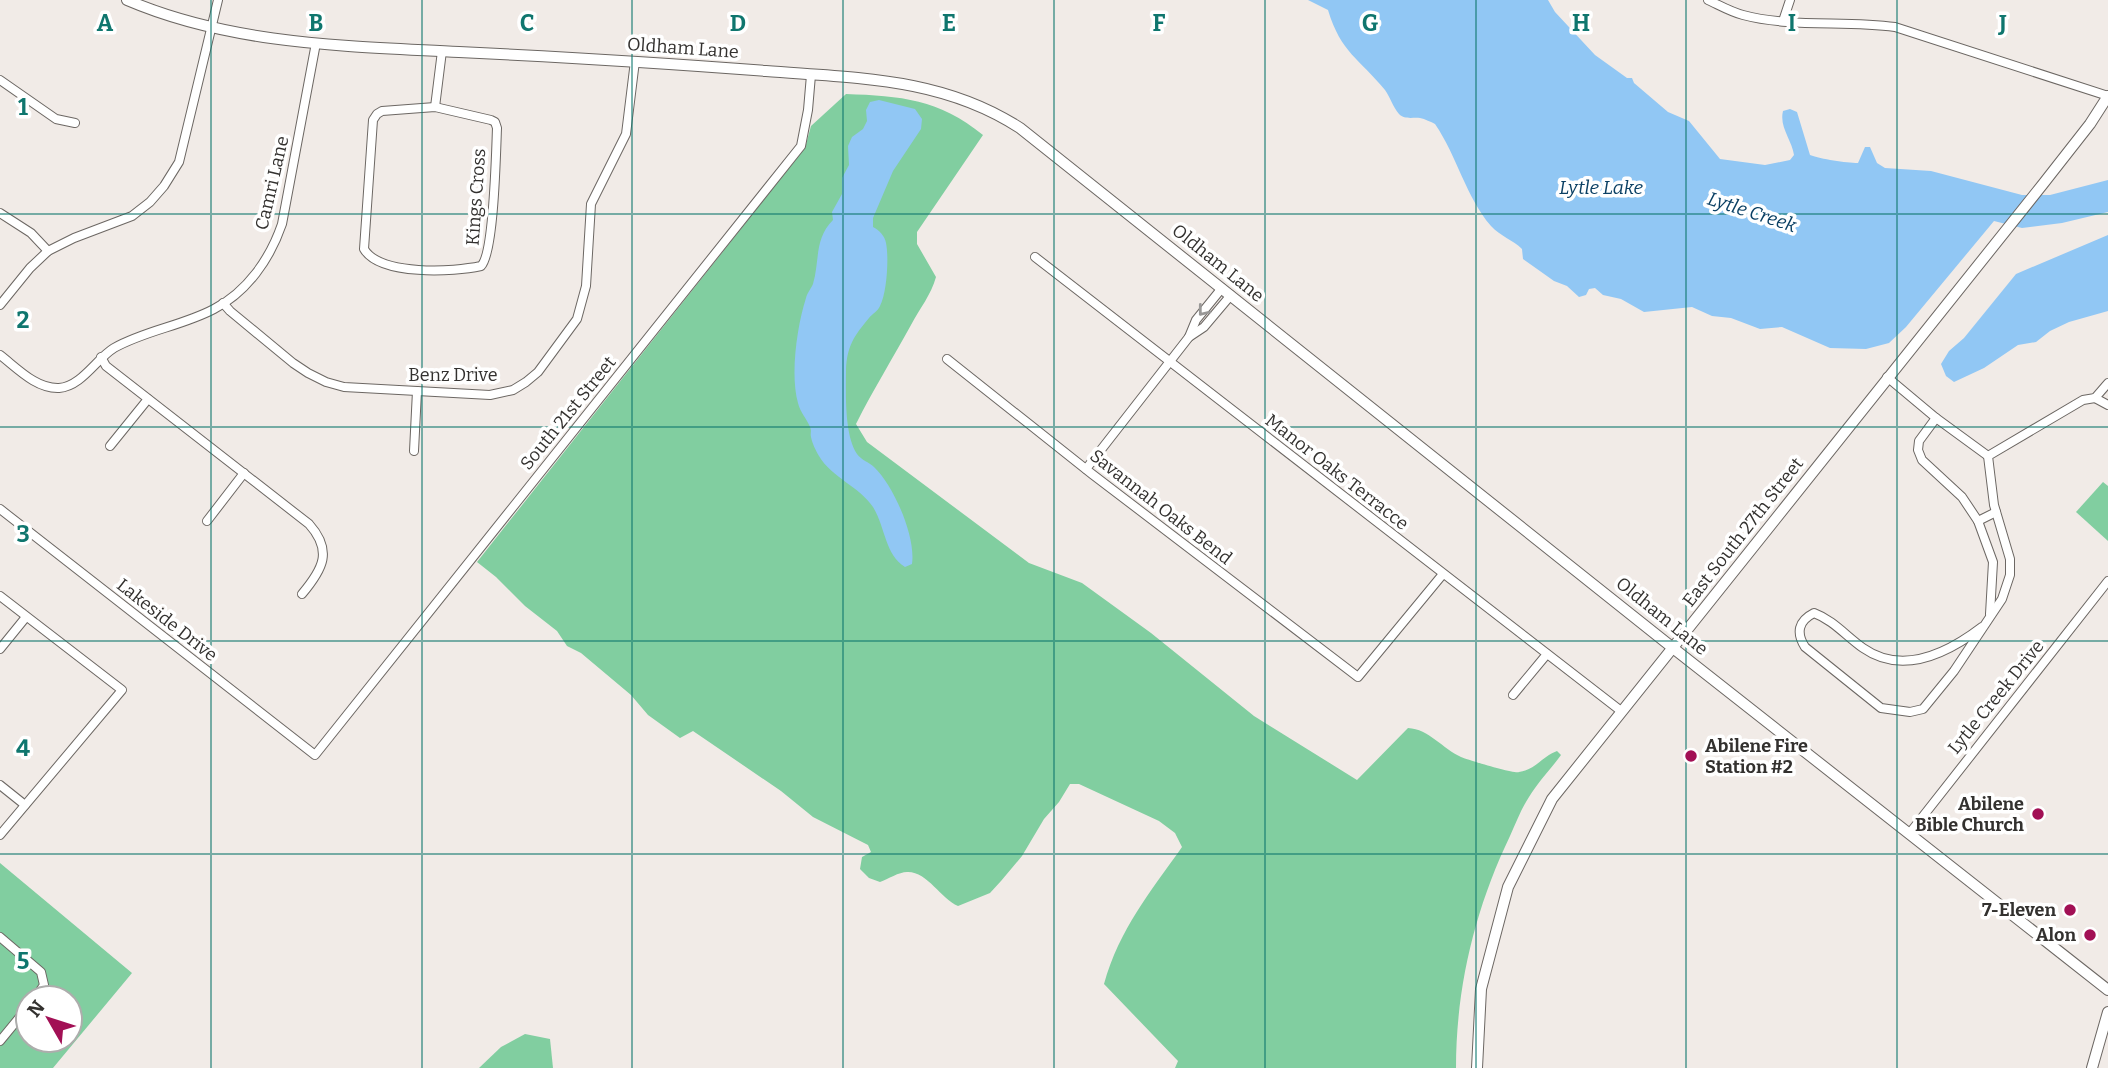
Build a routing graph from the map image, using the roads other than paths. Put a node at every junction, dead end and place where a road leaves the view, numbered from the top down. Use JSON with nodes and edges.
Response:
{"nodes":[{"id":1,"x":127,"y":0,"type":"edge"},
{"id":2,"x":218,"y":0,"type":"edge"},
{"id":3,"x":1708,"y":0,"type":"edge"},
{"id":4,"x":1790,"y":0,"type":"edge"},
{"id":5,"x":1783,"y":21,"type":"junction"},
{"id":6,"x":211,"y":28,"type":"junction"},
{"id":7,"x":316,"y":43,"type":"junction"},
{"id":8,"x":442,"y":51,"type":"junction"},
{"id":9,"x":635,"y":61,"type":"junction"},
{"id":10,"x":811,"y":75,"type":"junction"},
{"id":11,"x":0,"y":80,"type":"edge"},
{"id":12,"x":2108,"y":96,"type":"edge"},
{"id":13,"x":435,"y":107,"type":"junction"},
{"id":14,"x":75,"y":123,"type":"dead end"},
{"id":15,"x":0,"y":213,"type":"edge"},
{"id":16,"x":48,"y":251,"type":"junction"},
{"id":17,"x":1035,"y":257,"type":"dead end"},
{"id":18,"x":1226,"y":292,"type":"junction"},
{"id":19,"x":223,"y":303,"type":"junction"},
{"id":20,"x":0,"y":305,"type":"edge"},
{"id":21,"x":0,"y":355,"type":"edge"},
{"id":22,"x":101,"y":357,"type":"junction"},
{"id":23,"x":947,"y":359,"type":"dead end"},
{"id":24,"x":1169,"y":363,"type":"junction"},
{"id":25,"x":1887,"y":377,"type":"junction"},
{"id":26,"x":2108,"y":383,"type":"edge"},
{"id":27,"x":417,"y":391,"type":"junction"},
{"id":28,"x":2095,"y":398,"type":"junction"},
{"id":29,"x":148,"y":399,"type":"junction"},
{"id":30,"x":2108,"y":405,"type":"edge"},
{"id":31,"x":1936,"y":418,"type":"junction"},
{"id":32,"x":110,"y":446,"type":"dead end"},
{"id":33,"x":414,"y":451,"type":"dead end"},
{"id":34,"x":1988,"y":456,"type":"junction"},
{"id":35,"x":1086,"y":469,"type":"junction"},
{"id":36,"x":244,"y":473,"type":"junction"},
{"id":37,"x":0,"y":509,"type":"edge"},
{"id":38,"x":1996,"y":512,"type":"junction"},
{"id":39,"x":207,"y":521,"type":"dead end"},
{"id":40,"x":1978,"y":521,"type":"junction"},
{"id":41,"x":1443,"y":574,"type":"junction"},
{"id":42,"x":1992,"y":579,"type":"junction"},
{"id":43,"x":2108,"y":581,"type":"edge"},
{"id":44,"x":2006,"y":591,"type":"junction"},
{"id":45,"x":302,"y":594,"type":"dead end"},
{"id":46,"x":0,"y":596,"type":"edge"},
{"id":47,"x":1990,"y":615,"type":"junction"},
{"id":48,"x":26,"y":617,"type":"junction"},
{"id":49,"x":1982,"y":627,"type":"junction"},
{"id":50,"x":1673,"y":648,"type":"junction"},
{"id":51,"x":0,"y":649,"type":"edge"},
{"id":52,"x":1547,"y":654,"type":"junction"},
{"id":53,"x":1513,"y":695,"type":"dead end"},
{"id":54,"x":1621,"y":711,"type":"junction"},
{"id":55,"x":315,"y":755,"type":"joint"},
{"id":56,"x":0,"y":785,"type":"edge"},
{"id":57,"x":25,"y":805,"type":"junction"},
{"id":58,"x":1909,"y":834,"type":"junction"},
{"id":59,"x":0,"y":835,"type":"edge"},
{"id":60,"x":0,"y":937,"type":"edge"},
{"id":61,"x":44,"y":984,"type":"edge"},
{"id":62,"x":2108,"y":990,"type":"edge"},
{"id":63,"x":2108,"y":1012,"type":"edge"},
{"id":64,"x":14,"y":1024,"type":"edge"},
{"id":65,"x":2104,"y":1037,"type":"edge"},
{"id":66,"x":0,"y":1041,"type":"edge"},
{"id":67,"x":1477,"y":1068,"type":"edge"},
{"id":68,"x":2092,"y":1068,"type":"edge"}],
"edges":[{"from":1,"to":6,"type":"main road","name":"Oldham Lane"},
{"from":2,"to":6,"type":"street"},
{"from":3,"to":5,"type":"street"},
{"from":4,"to":5,"type":"street"},
{"from":5,"to":12,"type":"street"},
{"from":6,"to":7,"type":"main road","name":"Oldham Lane"},
{"from":6,"to":16,"type":"street"},
{"from":7,"to":8,"type":"main road","name":"Oldham Lane"},
{"from":7,"to":19,"type":"street","name":"Camri Lane"},
{"from":8,"to":9,"type":"main road","name":"Oldham Lane"},
{"from":8,"to":13,"type":"street"},
{"from":9,"to":10,"type":"main road","name":"Oldham Lane"},
{"from":9,"to":27,"type":"street","name":"Benz Drive"},
{"from":10,"to":18,"type":"main road","name":"Oldham Lane"},
{"from":10,"to":55,"type":"street","name":"South 21st Street"},
{"from":11,"to":14,"type":"street"},
{"from":12,"to":25,"type":"main road","name":"East South 27th Street"},
{"from":13,"to":13,"type":"street","name":"Kings Cross"},
{"from":15,"to":16,"type":"street"},
{"from":16,"to":20,"type":"street"},
{"from":17,"to":24,"type":"street","name":"Manor Oaks Terracce"},
{"from":18,"to":24,"type":"street"},
{"from":18,"to":50,"type":"main road","name":"Oldham Lane"},
{"from":19,"to":22,"type":"street","name":"Camri Lane"},
{"from":19,"to":27,"type":"street","name":"Benz Drive"},
{"from":21,"to":22,"type":"street","name":"Camri Lane"},
{"from":22,"to":29,"type":"street"},
{"from":23,"to":35,"type":"street","name":"Savannah Oaks Bend"},
{"from":24,"to":35,"type":"street"},
{"from":24,"to":41,"type":"street","name":"Manor Oaks Terracce"},
{"from":25,"to":31,"type":"street"},
{"from":25,"to":50,"type":"main road","name":"East South 27th Street"},
{"from":26,"to":28,"type":"street"},
{"from":27,"to":33,"type":"street"},
{"from":28,"to":30,"type":"street"},
{"from":28,"to":34,"type":"street"},
{"from":29,"to":32,"type":"street"},
{"from":29,"to":36,"type":"street"},
{"from":31,"to":34,"type":"street"},
{"from":31,"to":40,"type":"street"},
{"from":34,"to":38,"type":"street"},
{"from":35,"to":41,"type":"street","name":"Savannah Oaks Bend"},
{"from":36,"to":39,"type":"street"},
{"from":36,"to":45,"type":"street"},
{"from":37,"to":55,"type":"street","name":"Lakeside Drive"},
{"from":38,"to":40,"type":"street"},
{"from":38,"to":44,"type":"street"},
{"from":40,"to":42,"type":"street"},
{"from":41,"to":52,"type":"street","name":"Manor Oaks Terracce"},
{"from":42,"to":44,"type":"street"},
{"from":42,"to":47,"type":"street"},
{"from":43,"to":58,"type":"street","name":"Lytle Creek Drive"},
{"from":44,"to":47,"type":"street"},
{"from":46,"to":48,"type":"street"},
{"from":47,"to":49,"type":"street"},
{"from":48,"to":51,"type":"street"},
{"from":48,"to":57,"type":"street"},
{"from":49,"to":49,"type":"street"},
{"from":50,"to":54,"type":"main road","name":"East South 27th Street"},
{"from":50,"to":58,"type":"main road","name":"Oldham Lane"},
{"from":52,"to":53,"type":"street"},
{"from":52,"to":54,"type":"street","name":"Manor Oaks Terracce"},
{"from":54,"to":67,"type":"main road","name":"East South 27th Street"},
{"from":56,"to":57,"type":"street"},
{"from":57,"to":59,"type":"street"},
{"from":58,"to":62,"type":"main road","name":"Oldham Lane"},
{"from":60,"to":61,"type":"street"},
{"from":63,"to":65,"type":"main road"},
{"from":64,"to":66,"type":"street"},
{"from":65,"to":68,"type":"main road"}]}
